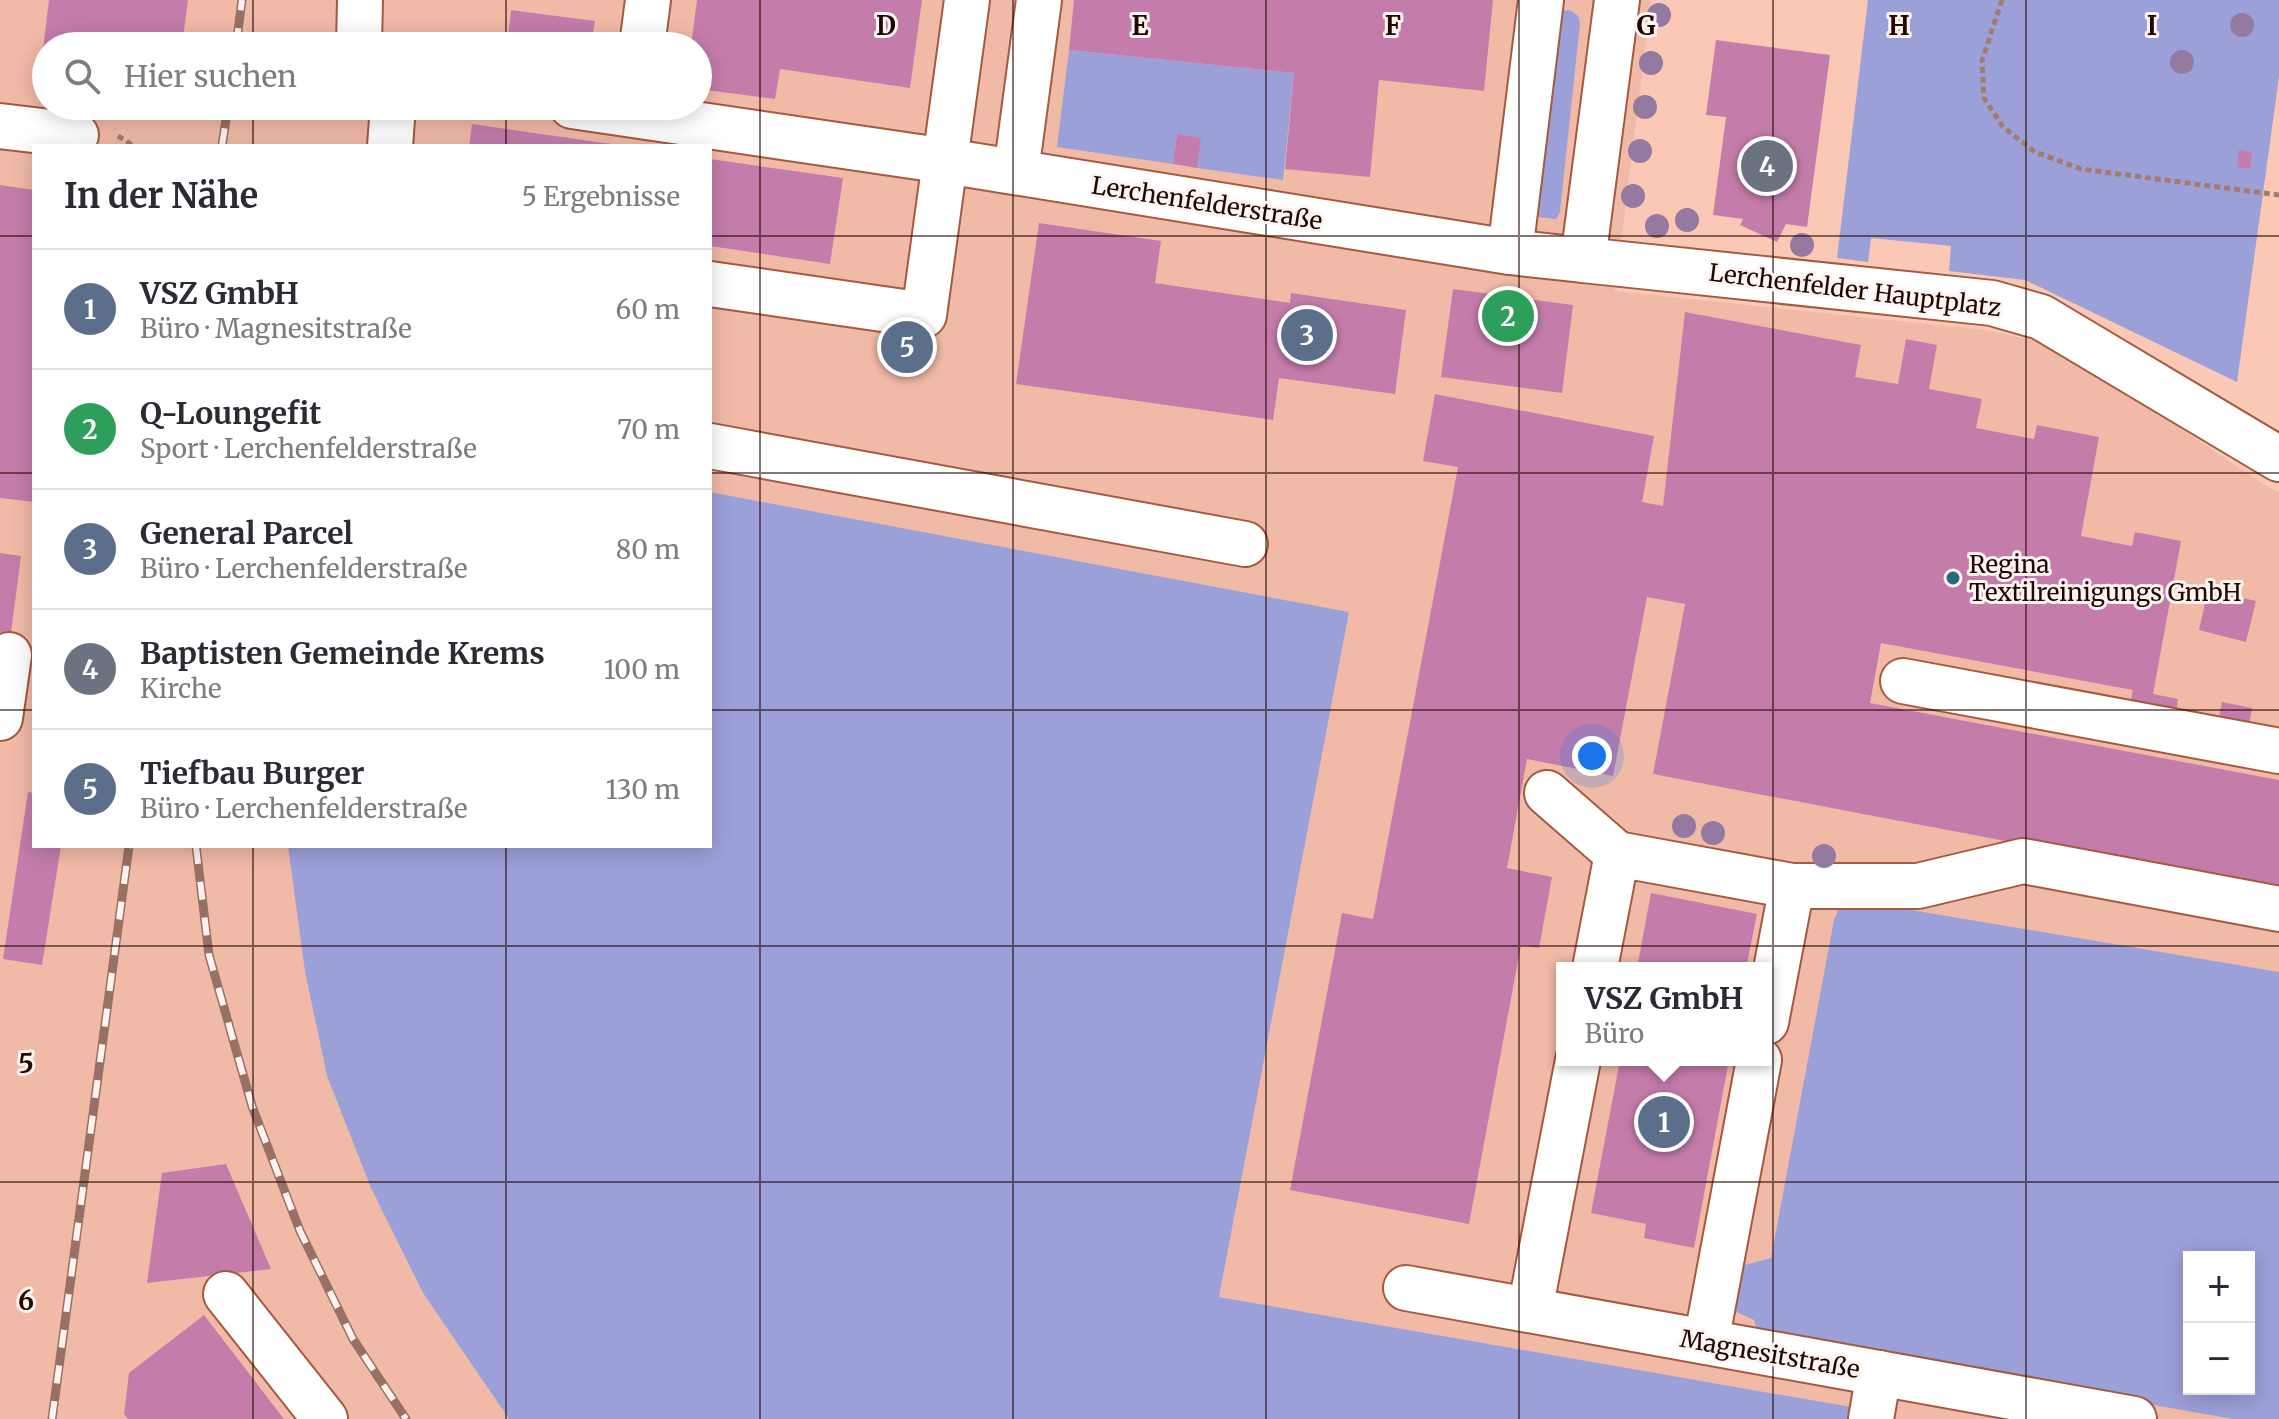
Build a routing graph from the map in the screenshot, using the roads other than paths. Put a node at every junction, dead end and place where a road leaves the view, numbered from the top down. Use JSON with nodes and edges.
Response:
{"nodes":[{"id":1,"x":360,"y":0,"type":"edge"},
{"id":2,"x":648,"y":0,"type":"edge"},
{"id":3,"x":967,"y":0,"type":"edge"},
{"id":4,"x":1039,"y":0,"type":"edge"},
{"id":5,"x":1541,"y":0,"type":"edge"},
{"id":6,"x":1617,"y":0,"type":"edge"},
{"id":7,"x":359,"y":32,"type":"edge"},
{"id":8,"x":644,"y":32,"type":"edge"},
{"id":9,"x":392,"y":120,"type":"edge"},
{"id":10,"x":694,"y":120,"type":"edge"},
{"id":11,"x":0,"y":126,"type":"edge"},
{"id":12,"x":76,"y":135,"type":"dead end"},
{"id":13,"x":390,"y":144,"type":"edge"},
{"id":14,"x":946,"y":161,"type":"junction"},
{"id":15,"x":1016,"y":172,"type":"junction"},
{"id":16,"x":1510,"y":252,"type":"junction"},
{"id":17,"x":1583,"y":260,"type":"junction"},
{"id":18,"x":712,"y":284,"type":"edge"},
{"id":19,"x":712,"y":446,"type":"edge"},
{"id":20,"x":2279,"y":459,"type":"edge"},
{"id":21,"x":1245,"y":544,"type":"dead end"},
{"id":22,"x":9,"y":655,"type":"dead end"},
{"id":23,"x":1903,"y":681,"type":"dead end"},
{"id":24,"x":0,"y":718,"type":"edge"},
{"id":25,"x":2279,"y":751,"type":"edge"},
{"id":26,"x":1547,"y":793,"type":"dead end"},
{"id":27,"x":1617,"y":854,"type":"junction"},
{"id":28,"x":1792,"y":886,"type":"junction"},
{"id":29,"x":2279,"y":909,"type":"edge"},
{"id":30,"x":1596,"y":962,"type":"edge"},
{"id":31,"x":1772,"y":991,"type":"edge"},
{"id":32,"x":1577,"y":1066,"type":"edge"},
{"id":33,"x":1758,"y":1066,"type":"edge"},
{"id":34,"x":1406,"y":1288,"type":"dead end"},
{"id":35,"x":226,"y":1294,"type":"dead end"},
{"id":36,"x":1530,"y":1310,"type":"junction"},
{"id":37,"x":1706,"y":1342,"type":"junction"},
{"id":38,"x":1879,"y":1373,"type":"junction"},
{"id":39,"x":325,"y":1419,"type":"edge"},
{"id":40,"x":1871,"y":1419,"type":"edge"},
{"id":41,"x":2134,"y":1419,"type":"edge"}],
"edges":[{"from":1,"to":7,"type":"street"},
{"from":2,"to":8,"type":"street"},
{"from":3,"to":14,"type":"street"},
{"from":4,"to":15,"type":"street"},
{"from":5,"to":16,"type":"street"},
{"from":6,"to":17,"type":"street"},
{"from":9,"to":13,"type":"street"},
{"from":10,"to":14,"type":"street","name":"Lerchenfelderstraße"},
{"from":11,"to":12,"type":"street"},
{"from":14,"to":15,"type":"street","name":"Lerchenfelderstraße"},
{"from":14,"to":18,"type":"street"},
{"from":15,"to":16,"type":"street","name":"Lerchenfelderstraße"},
{"from":16,"to":17,"type":"street","name":"Lerchenfelderstraße"},
{"from":17,"to":20,"type":"street","name":"Lerchenfelder Hauptplatz"},
{"from":19,"to":21,"type":"street"},
{"from":22,"to":24,"type":"street"},
{"from":23,"to":25,"type":"street"},
{"from":26,"to":27,"type":"street"},
{"from":27,"to":28,"type":"street"},
{"from":27,"to":30,"type":"street"},
{"from":28,"to":29,"type":"street"},
{"from":28,"to":31,"type":"street"},
{"from":32,"to":36,"type":"street"},
{"from":33,"to":37,"type":"street"},
{"from":34,"to":36,"type":"street","name":"Magnesitstraße"},
{"from":35,"to":39,"type":"street"},
{"from":36,"to":37,"type":"street","name":"Magnesitstraße"},
{"from":37,"to":38,"type":"street","name":"Magnesitstraße"},
{"from":38,"to":40,"type":"street"},
{"from":38,"to":41,"type":"street","name":"Magnesitstraße"}]}
